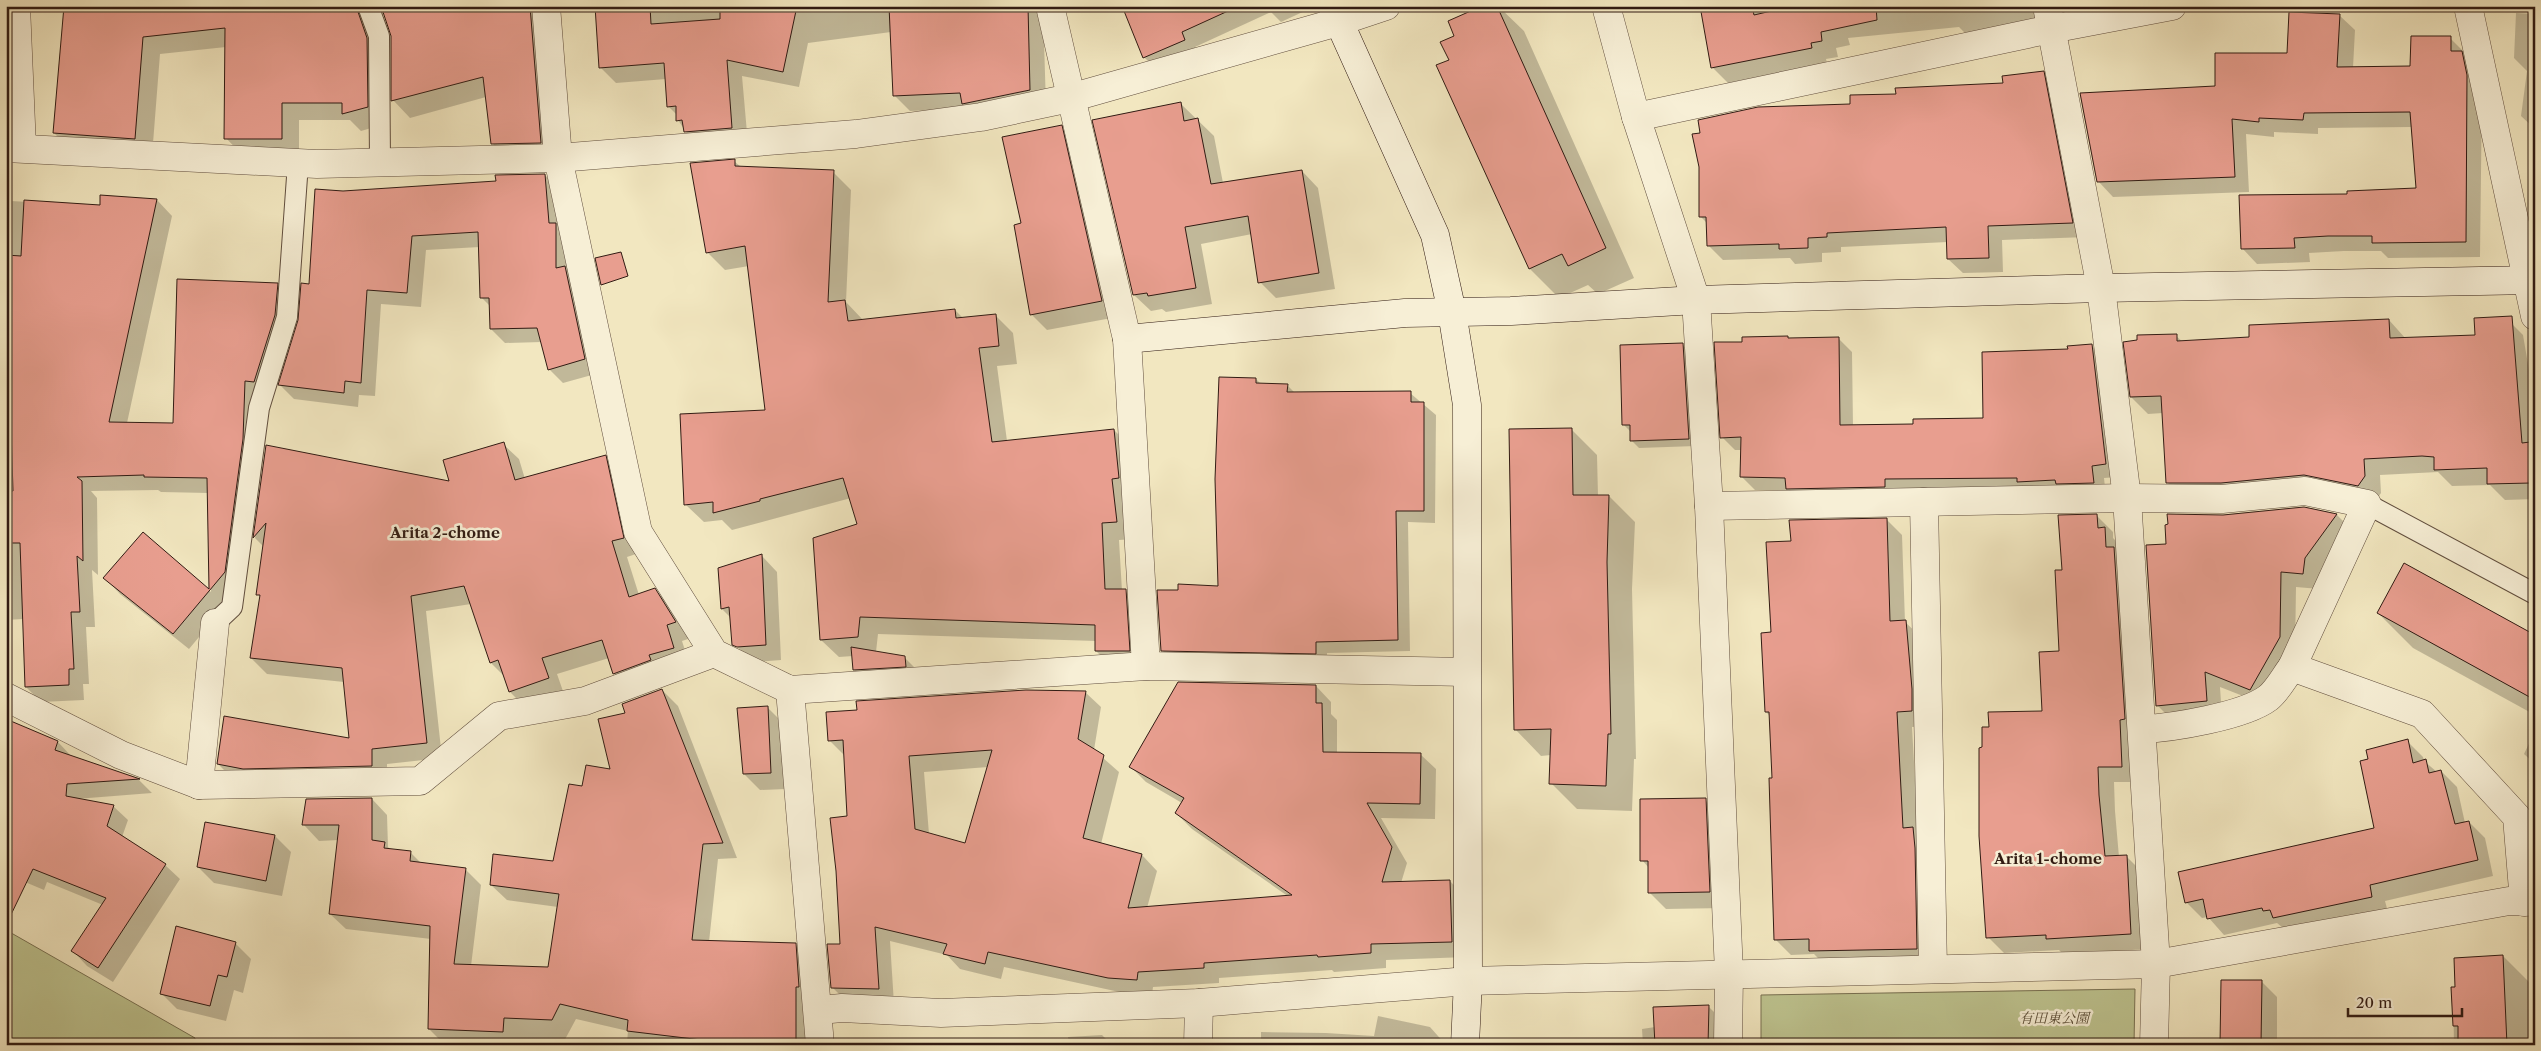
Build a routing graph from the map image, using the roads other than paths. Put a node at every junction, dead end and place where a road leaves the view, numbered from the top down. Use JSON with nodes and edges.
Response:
{"nodes":[{"id":1,"x":16,"y":6,"type":"edge"},
{"id":2,"x":368,"y":6,"type":"edge"},
{"id":3,"x":546,"y":6,"type":"edge"},
{"id":4,"x":1050,"y":6,"type":"edge"},
{"id":5,"x":1386,"y":6,"type":"edge"},
{"id":6,"x":1606,"y":6,"type":"edge"},
{"id":7,"x":2172,"y":6,"type":"edge"},
{"id":8,"x":2468,"y":6,"type":"edge"},
{"id":9,"x":1335,"y":14,"type":"edge"},
{"id":10,"x":2049,"y":18,"type":"edge"},
{"id":11,"x":1070,"y":98,"type":"junction"},
{"id":12,"x":1636,"y":117,"type":"junction"},
{"id":13,"x":14,"y":148,"type":"edge"},
{"id":14,"x":558,"y":158,"type":"junction"},
{"id":15,"x":380,"y":162,"type":"junction"},
{"id":16,"x":298,"y":163,"type":"junction"},
{"id":17,"x":2530,"y":280,"type":"edge"},
{"id":18,"x":2102,"y":288,"type":"junction"},
{"id":19,"x":1696,"y":300,"type":"junction"},
{"id":20,"x":1452,"y":312,"type":"junction"},
{"id":21,"x":2535,"y":316,"type":"edge"},
{"id":22,"x":1127,"y":339,"type":"junction"},
{"id":23,"x":2127,"y":498,"type":"junction"},
{"id":24,"x":1924,"y":502,"type":"junction"},
{"id":25,"x":2368,"y":504,"type":"junction"},
{"id":26,"x":1709,"y":506,"type":"junction"},
{"id":27,"x":2535,"y":594,"type":"edge"},
{"id":28,"x":214,"y":623,"type":"joint"},
{"id":29,"x":714,"y":653,"type":"junction"},
{"id":30,"x":1146,"y":666,"type":"junction"},
{"id":31,"x":2292,"y":667,"type":"junction"},
{"id":32,"x":1468,"y":672,"type":"junction"},
{"id":33,"x":790,"y":690,"type":"junction"},
{"id":34,"x":6,"y":697,"type":"edge"},
{"id":35,"x":2142,"y":728,"type":"junction"},
{"id":36,"x":198,"y":784,"type":"junction"},
{"id":37,"x":2529,"y":902,"type":"edge"},
{"id":38,"x":2156,"y":964,"type":"junction"},
{"id":39,"x":1933,"y":969,"type":"junction"},
{"id":40,"x":1729,"y":973,"type":"junction"},
{"id":41,"x":1468,"y":981,"type":"junction"},
{"id":42,"x":1199,"y":1003,"type":"junction"},
{"id":43,"x":819,"y":1010,"type":"junction"},
{"id":44,"x":820,"y":1045,"type":"edge"},
{"id":45,"x":1198,"y":1045,"type":"edge"},
{"id":46,"x":1465,"y":1045,"type":"edge"},
{"id":47,"x":1728,"y":1045,"type":"edge"},
{"id":48,"x":2154,"y":1045,"type":"edge"}],
"edges":[{"from":1,"to":13,"type":"street"},
{"from":2,"to":15,"type":"lane"},
{"from":3,"to":14,"type":"street"},
{"from":4,"to":11,"type":"street"},
{"from":5,"to":9,"type":"street"},
{"from":6,"to":12,"type":"street"},
{"from":7,"to":10,"type":"street"},
{"from":8,"to":17,"type":"street"},
{"from":9,"to":11,"type":"street"},
{"from":9,"to":20,"type":"street"},
{"from":10,"to":12,"type":"street"},
{"from":10,"to":18,"type":"street"},
{"from":11,"to":14,"type":"street"},
{"from":11,"to":22,"type":"street"},
{"from":12,"to":19,"type":"street"},
{"from":13,"to":16,"type":"street"},
{"from":14,"to":15,"type":"street"},
{"from":14,"to":29,"type":"street"},
{"from":15,"to":16,"type":"street"},
{"from":16,"to":28,"type":"lane"},
{"from":17,"to":18,"type":"street"},
{"from":17,"to":21,"type":"street"},
{"from":18,"to":19,"type":"street"},
{"from":18,"to":23,"type":"street"},
{"from":19,"to":20,"type":"street"},
{"from":19,"to":26,"type":"street"},
{"from":20,"to":22,"type":"street"},
{"from":20,"to":32,"type":"street"},
{"from":22,"to":30,"type":"street"},
{"from":23,"to":24,"type":"street"},
{"from":23,"to":25,"type":"street"},
{"from":23,"to":35,"type":"street"},
{"from":24,"to":26,"type":"street"},
{"from":24,"to":39,"type":"street"},
{"from":25,"to":27,"type":"lane"},
{"from":25,"to":31,"type":"street"},
{"from":26,"to":40,"type":"street"},
{"from":28,"to":36,"type":"street"},
{"from":29,"to":33,"type":"street"},
{"from":29,"to":36,"type":"street"},
{"from":30,"to":32,"type":"street"},
{"from":30,"to":33,"type":"street"},
{"from":31,"to":35,"type":"street"},
{"from":31,"to":37,"type":"street"},
{"from":32,"to":41,"type":"street"},
{"from":33,"to":43,"type":"street"},
{"from":34,"to":36,"type":"street"},
{"from":35,"to":38,"type":"street"},
{"from":37,"to":38,"type":"street"},
{"from":38,"to":39,"type":"street"},
{"from":38,"to":48,"type":"street"},
{"from":39,"to":40,"type":"street"},
{"from":40,"to":41,"type":"street"},
{"from":40,"to":47,"type":"street"},
{"from":41,"to":42,"type":"street"},
{"from":41,"to":46,"type":"street"},
{"from":42,"to":43,"type":"street"},
{"from":42,"to":45,"type":"street"},
{"from":43,"to":44,"type":"street"}]}
